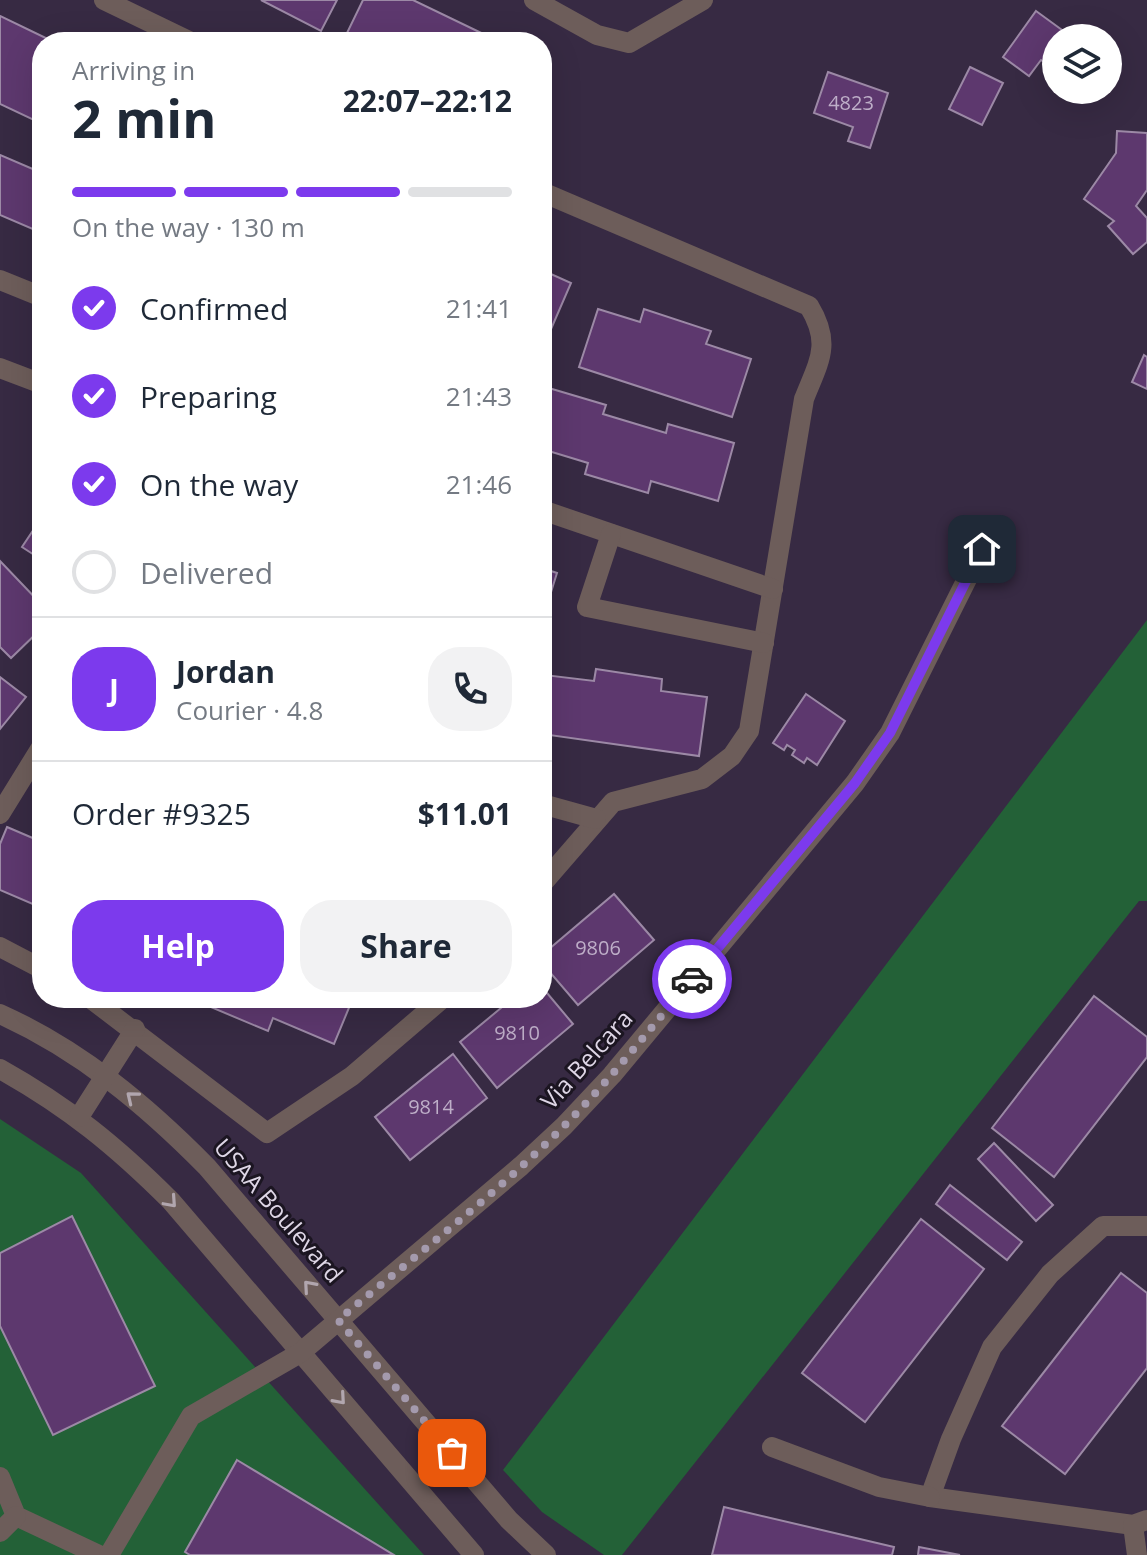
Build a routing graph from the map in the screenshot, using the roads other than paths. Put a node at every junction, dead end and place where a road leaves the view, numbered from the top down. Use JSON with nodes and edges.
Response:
{"nodes":[{"id":1,"x":104,"y":0,"type":"edge"},
{"id":2,"x":534,"y":0,"type":"edge"},
{"id":3,"x":702,"y":0,"type":"edge"},
{"id":4,"x":170,"y":32,"type":"edge"},
{"id":5,"x":552,"y":196,"type":"edge"},
{"id":6,"x":0,"y":280,"type":"edge"},
{"id":7,"x":32,"y":293,"type":"edge"},
{"id":8,"x":0,"y":368,"type":"edge"},
{"id":9,"x":32,"y":380,"type":"edge"},
{"id":10,"x":552,"y":513,"type":"edge"},
{"id":11,"x":611,"y":534,"type":"junction"},
{"id":12,"x":982,"y":549,"type":"dead end"},
{"id":13,"x":773,"y":589,"type":"junction"},
{"id":14,"x":764,"y":643,"type":"junction"},
{"id":15,"x":32,"y":762,"type":"edge"},
{"id":16,"x":552,"y":807,"type":"edge"},
{"id":17,"x":0,"y":814,"type":"edge"},
{"id":18,"x":596,"y":819,"type":"junction"},
{"id":19,"x":552,"y":869,"type":"edge"},
{"id":20,"x":0,"y":947,"type":"edge"},
{"id":21,"x":32,"y":964,"type":"edge"},
{"id":22,"x":105,"y":1008,"type":"edge"},
{"id":23,"x":431,"y":1008,"type":"edge"},
{"id":24,"x":0,"y":1014,"type":"edge"},
{"id":25,"x":135,"y":1029,"type":"junction"},
{"id":26,"x":0,"y":1069,"type":"edge"},
{"id":27,"x":105,"y":1075,"type":"junction"},
{"id":28,"x":79,"y":1117,"type":"junction"},
{"id":29,"x":1147,"y":1226,"type":"edge"},
{"id":30,"x":338,"y":1320,"type":"junction"},
{"id":31,"x":300,"y":1353,"type":"junction"},
{"id":32,"x":772,"y":1447,"type":"dead end"},
{"id":33,"x":0,"y":1477,"type":"edge"},
{"id":34,"x":930,"y":1497,"type":"junction"},
{"id":35,"x":16,"y":1516,"type":"junction"},
{"id":36,"x":1140,"y":1523,"type":"edge"},
{"id":37,"x":0,"y":1532,"type":"edge"},
{"id":38,"x":99,"y":1555,"type":"edge"},
{"id":39,"x":109,"y":1555,"type":"edge"},
{"id":40,"x":474,"y":1555,"type":"edge"},
{"id":41,"x":546,"y":1555,"type":"edge"},
{"id":42,"x":1137,"y":1555,"type":"edge"}],
"edges":[{"from":1,"to":4,"type":"street"},
{"from":2,"to":3,"type":"street"},
{"from":5,"to":13,"type":"street"},
{"from":6,"to":7,"type":"street"},
{"from":8,"to":9,"type":"street"},
{"from":10,"to":11,"type":"street"},
{"from":11,"to":13,"type":"street"},
{"from":11,"to":14,"type":"street"},
{"from":12,"to":30,"type":"street","name":"Via Belcara"},
{"from":13,"to":14,"type":"street"},
{"from":14,"to":18,"type":"street"},
{"from":15,"to":17,"type":"street"},
{"from":16,"to":18,"type":"street"},
{"from":18,"to":19,"type":"street"},
{"from":20,"to":21,"type":"street"},
{"from":22,"to":25,"type":"street"},
{"from":23,"to":25,"type":"street"},
{"from":24,"to":27,"type":"street","name":"USAA Boulevard"},
{"from":25,"to":27,"type":"street"},
{"from":26,"to":28,"type":"street"},
{"from":27,"to":28,"type":"street"},
{"from":30,"to":27,"type":"street","name":"USAA Boulevard","one_way":true},
{"from":28,"to":31,"type":"street","one_way":true},
{"from":29,"to":34,"type":"street"},
{"from":30,"to":31,"type":"street","name":"Via Belcara"},
{"from":30,"to":41,"type":"street","name":"USAA Boulevard"},
{"from":31,"to":39,"type":"street","name":"Via Belcara"},
{"from":31,"to":40,"type":"street","one_way":true},
{"from":32,"to":34,"type":"street"},
{"from":33,"to":35,"type":"street"},
{"from":34,"to":36,"type":"street"},
{"from":35,"to":37,"type":"street"},
{"from":35,"to":38,"type":"street"},
{"from":36,"to":42,"type":"street"}]}
